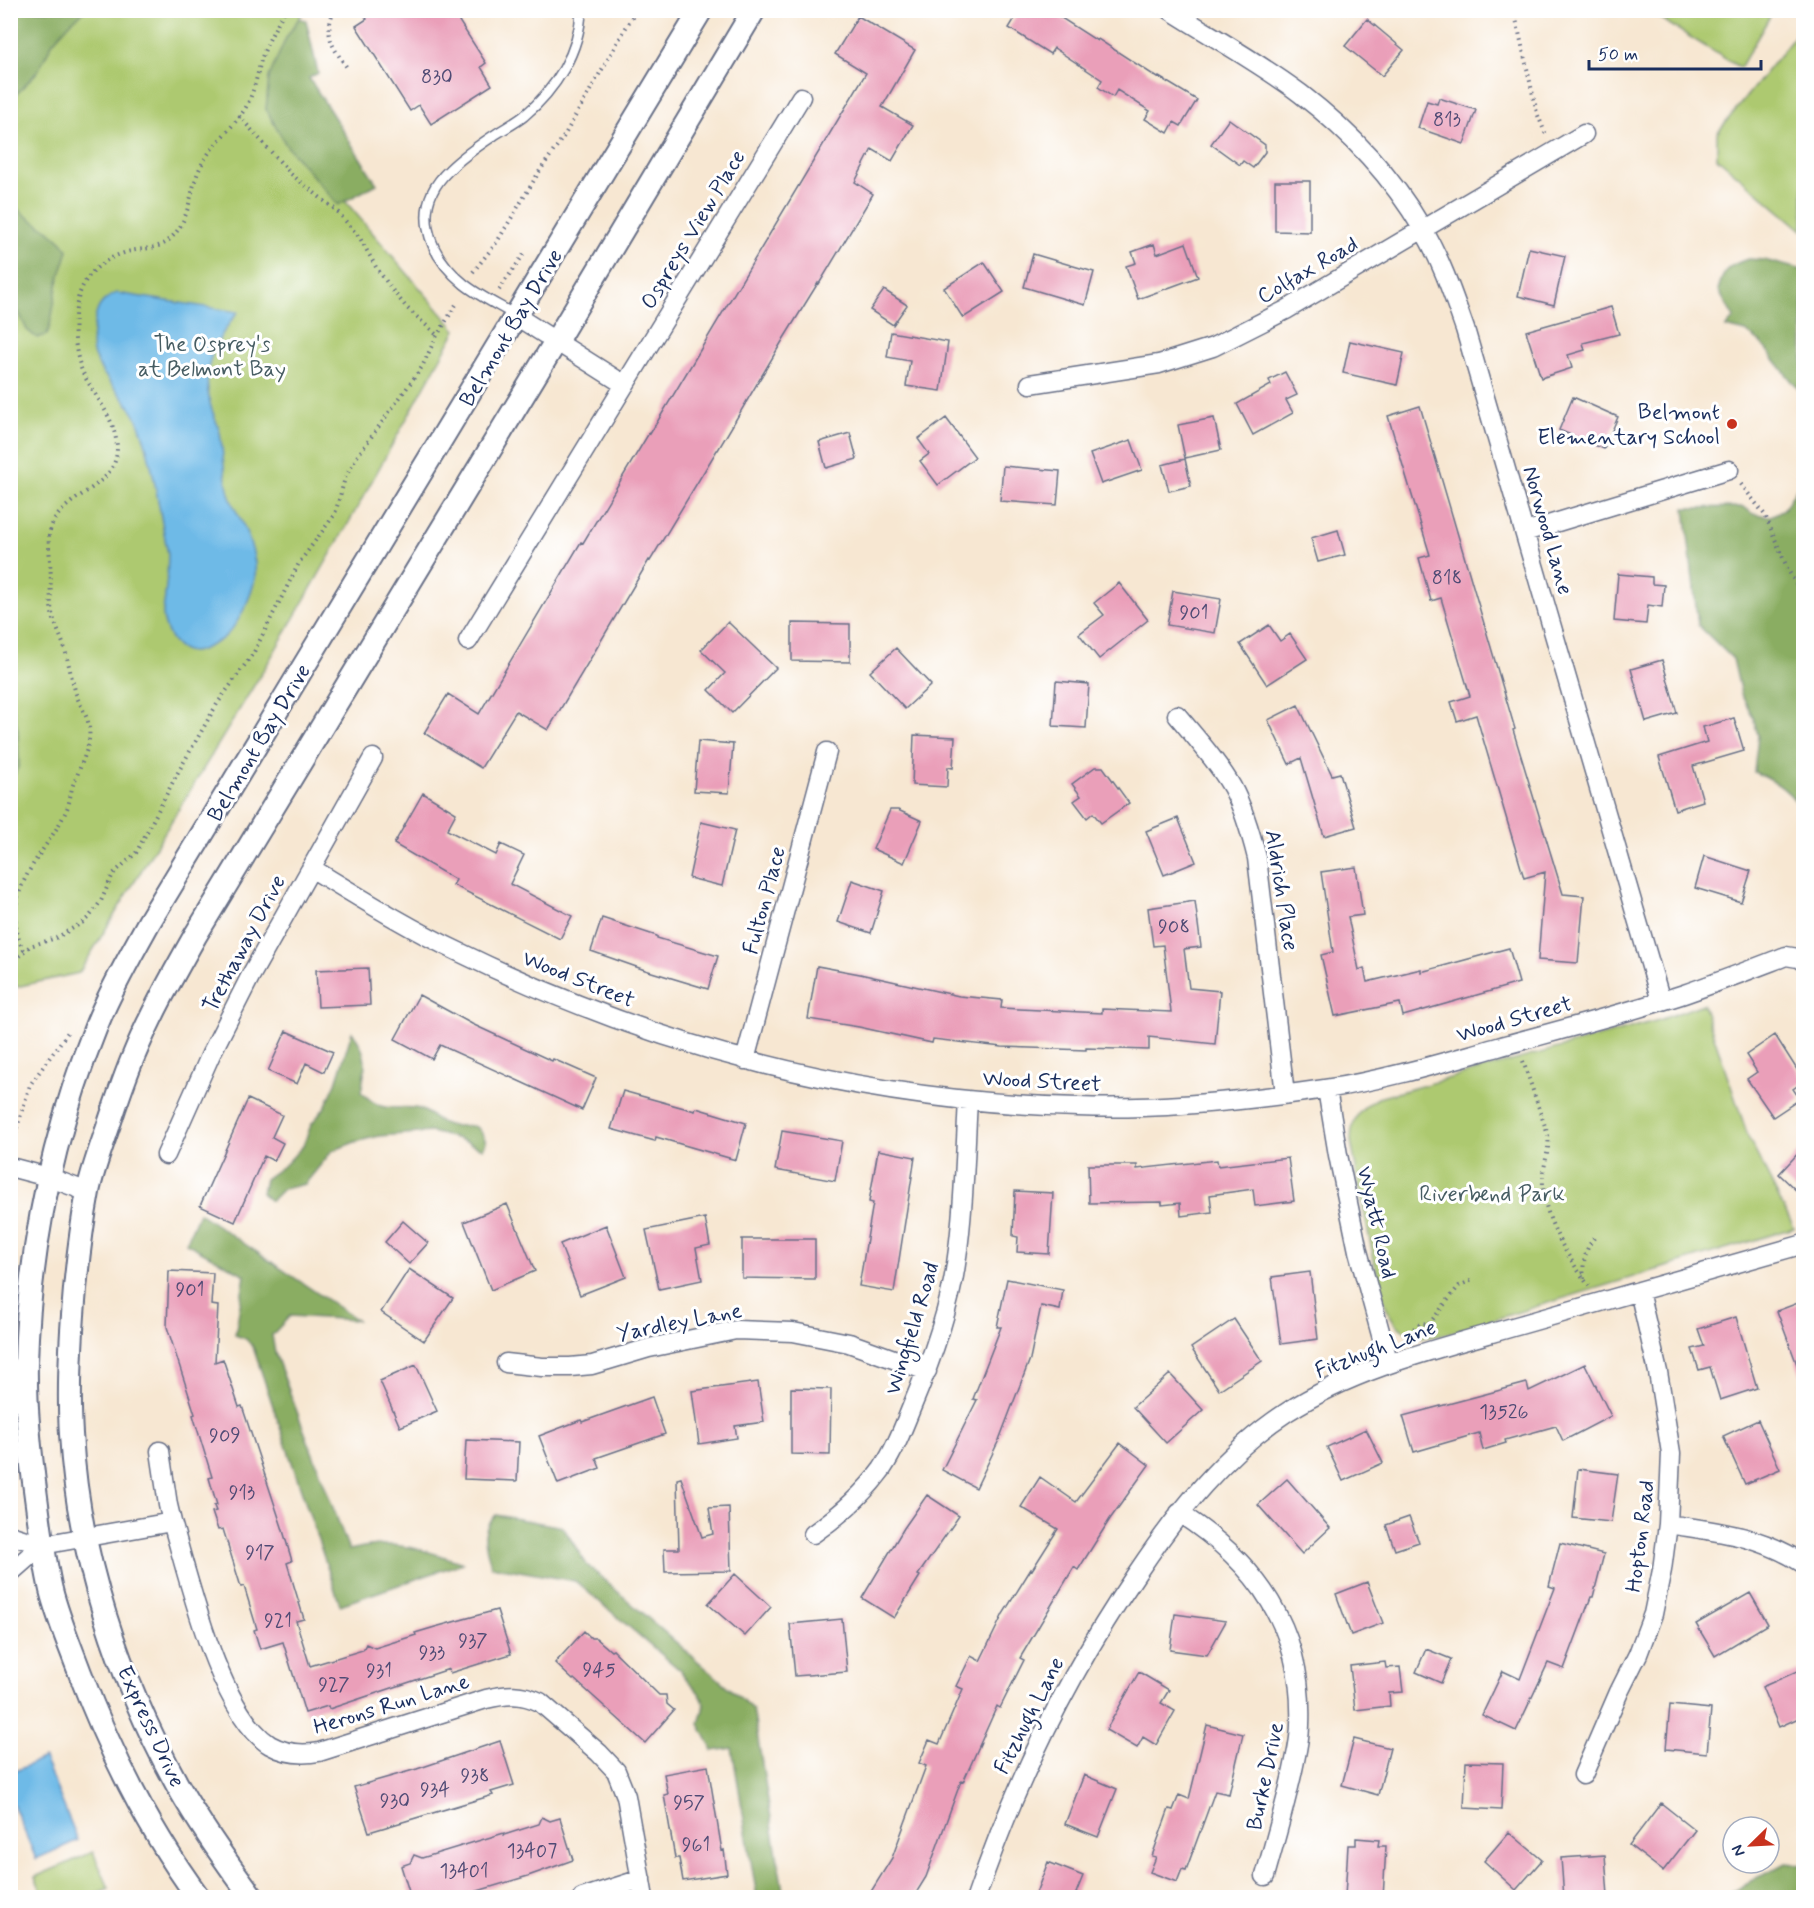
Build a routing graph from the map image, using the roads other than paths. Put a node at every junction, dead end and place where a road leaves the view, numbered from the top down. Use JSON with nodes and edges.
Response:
{"nodes":[{"id":1,"x":581,"y":10,"type":"edge"},
{"id":2,"x":701,"y":10,"type":"edge"},
{"id":3,"x":754,"y":10,"type":"edge"},
{"id":4,"x":1170,"y":10,"type":"edge"},
{"id":5,"x":801,"y":97,"type":"dead end"},
{"id":6,"x":1584,"y":134,"type":"dead end"},
{"id":7,"x":1423,"y":229,"type":"junction"},
{"id":8,"x":516,"y":316,"type":"junction"},
{"id":9,"x":556,"y":341,"type":"junction"},
{"id":10,"x":1030,"y":384,"type":"dead end"},
{"id":11,"x":625,"y":385,"type":"junction"},
{"id":12,"x":1728,"y":470,"type":"road end"},
{"id":13,"x":1525,"y":532,"type":"junction"},
{"id":14,"x":468,"y":641,"type":"dead end"},
{"id":15,"x":1177,"y":715,"type":"dead end"},
{"id":16,"x":826,"y":753,"type":"dead end"},
{"id":17,"x":373,"y":758,"type":"dead end"},
{"id":18,"x":311,"y":868,"type":"junction"},
{"id":19,"x":1802,"y":957,"type":"edge"},
{"id":20,"x":1661,"y":1000,"type":"junction"},
{"id":21,"x":745,"y":1060,"type":"junction"},
{"id":22,"x":1327,"y":1089,"type":"junction"},
{"id":23,"x":1285,"y":1094,"type":"junction"},
{"id":24,"x":968,"y":1100,"type":"junction"},
{"id":25,"x":166,"y":1155,"type":"dead end"},
{"id":26,"x":10,"y":1167,"type":"edge"},
{"id":27,"x":48,"y":1177,"type":"junction"},
{"id":28,"x":88,"y":1192,"type":"junction"},
{"id":29,"x":1803,"y":1244,"type":"edge"},
{"id":30,"x":1640,"y":1291,"type":"junction"},
{"id":31,"x":506,"y":1363,"type":"dead end"},
{"id":32,"x":1389,"y":1364,"type":"junction"},
{"id":33,"x":927,"y":1371,"type":"junction"},
{"id":34,"x":160,"y":1451,"type":"dead end"},
{"id":35,"x":1179,"y":1513,"type":"junction"},
{"id":36,"x":172,"y":1522,"type":"junction"},
{"id":37,"x":1668,"y":1524,"type":"junction"},
{"id":38,"x":813,"y":1534,"type":"dead end"},
{"id":39,"x":10,"y":1535,"type":"edge"},
{"id":40,"x":85,"y":1538,"type":"junction"},
{"id":41,"x":42,"y":1545,"type":"junction"},
{"id":42,"x":1803,"y":1564,"type":"edge"},
{"id":43,"x":10,"y":1573,"type":"edge"},
{"id":44,"x":1583,"y":1775,"type":"dead end"},
{"id":45,"x":1265,"y":1876,"type":"dead end"},
{"id":46,"x":641,"y":1879,"type":"junction"},
{"id":47,"x":199,"y":1898,"type":"edge"},
{"id":48,"x":253,"y":1898,"type":"edge"},
{"id":49,"x":582,"y":1898,"type":"edge"},
{"id":50,"x":644,"y":1898,"type":"edge"},
{"id":51,"x":976,"y":1898,"type":"edge"}],
"edges":[{"from":1,"to":8,"type":"lane"},
{"from":2,"to":8,"type":"street","name":"Belmont Bay Drive"},
{"from":3,"to":9,"type":"street","name":"Belmont Bay Drive"},
{"from":4,"to":7,"type":"street","name":"Norwood Lane"},
{"from":5,"to":11,"type":"street","name":"Ospreys View Place"},
{"from":6,"to":7,"type":"street","name":"Colfax Road"},
{"from":7,"to":10,"type":"street","name":"Colfax Road"},
{"from":7,"to":13,"type":"street","name":"Norwood Lane"},
{"from":8,"to":9,"type":"street"},
{"from":8,"to":27,"type":"street","name":"Belmont Bay Drive"},
{"from":9,"to":11,"type":"street"},
{"from":9,"to":28,"type":"street","name":"Belmont Bay Drive"},
{"from":11,"to":14,"type":"street","name":"Ospreys View Place"},
{"from":12,"to":13,"type":"street"},
{"from":13,"to":20,"type":"street","name":"Norwood Lane"},
{"from":15,"to":23,"type":"street","name":"Aldrich Place"},
{"from":16,"to":21,"type":"street","name":"Fulton Place"},
{"from":17,"to":18,"type":"street","name":"Trethaway Drive"},
{"from":18,"to":21,"type":"street","name":"Wood Street"},
{"from":18,"to":25,"type":"street","name":"Trethaway Drive"},
{"from":19,"to":20,"type":"street","name":"Wood Street"},
{"from":20,"to":22,"type":"street","name":"Wood Street"},
{"from":21,"to":24,"type":"street","name":"Wood Street"},
{"from":22,"to":23,"type":"street","name":"Wood Street"},
{"from":22,"to":32,"type":"street","name":"Wyatt Road"},
{"from":23,"to":24,"type":"street","name":"Wood Street"},
{"from":24,"to":33,"type":"street","name":"Wingfield Road"},
{"from":26,"to":27,"type":"street"},
{"from":27,"to":28,"type":"street"},
{"from":27,"to":41,"type":"street","name":"Belmont Bay Drive"},
{"from":28,"to":40,"type":"street","name":"Belmont Bay Drive"},
{"from":29,"to":30,"type":"street","name":"Fitzhugh Lane"},
{"from":30,"to":32,"type":"street","name":"Fitzhugh Lane"},
{"from":30,"to":37,"type":"street","name":"Hopton Road"},
{"from":31,"to":33,"type":"street","name":"Yardley Lane"},
{"from":32,"to":35,"type":"street","name":"Fitzhugh Lane"},
{"from":33,"to":38,"type":"street","name":"Wingfield Road"},
{"from":34,"to":36,"type":"street","name":"Herons Run Lane"},
{"from":35,"to":45,"type":"street","name":"Burke Drive"},
{"from":35,"to":51,"type":"street","name":"Fitzhugh Lane"},
{"from":36,"to":40,"type":"street"},
{"from":36,"to":46,"type":"street","name":"Herons Run Lane"},
{"from":37,"to":42,"type":"street"},
{"from":37,"to":44,"type":"street","name":"Hopton Road"},
{"from":39,"to":41,"type":"street"},
{"from":40,"to":41,"type":"street"},
{"from":40,"to":48,"type":"street","name":"Express Drive"},
{"from":41,"to":43,"type":"street"},
{"from":41,"to":47,"type":"street","name":"Express Drive"},
{"from":46,"to":49,"type":"street"},
{"from":46,"to":50,"type":"street","name":"Herons Run Lane"}]}
